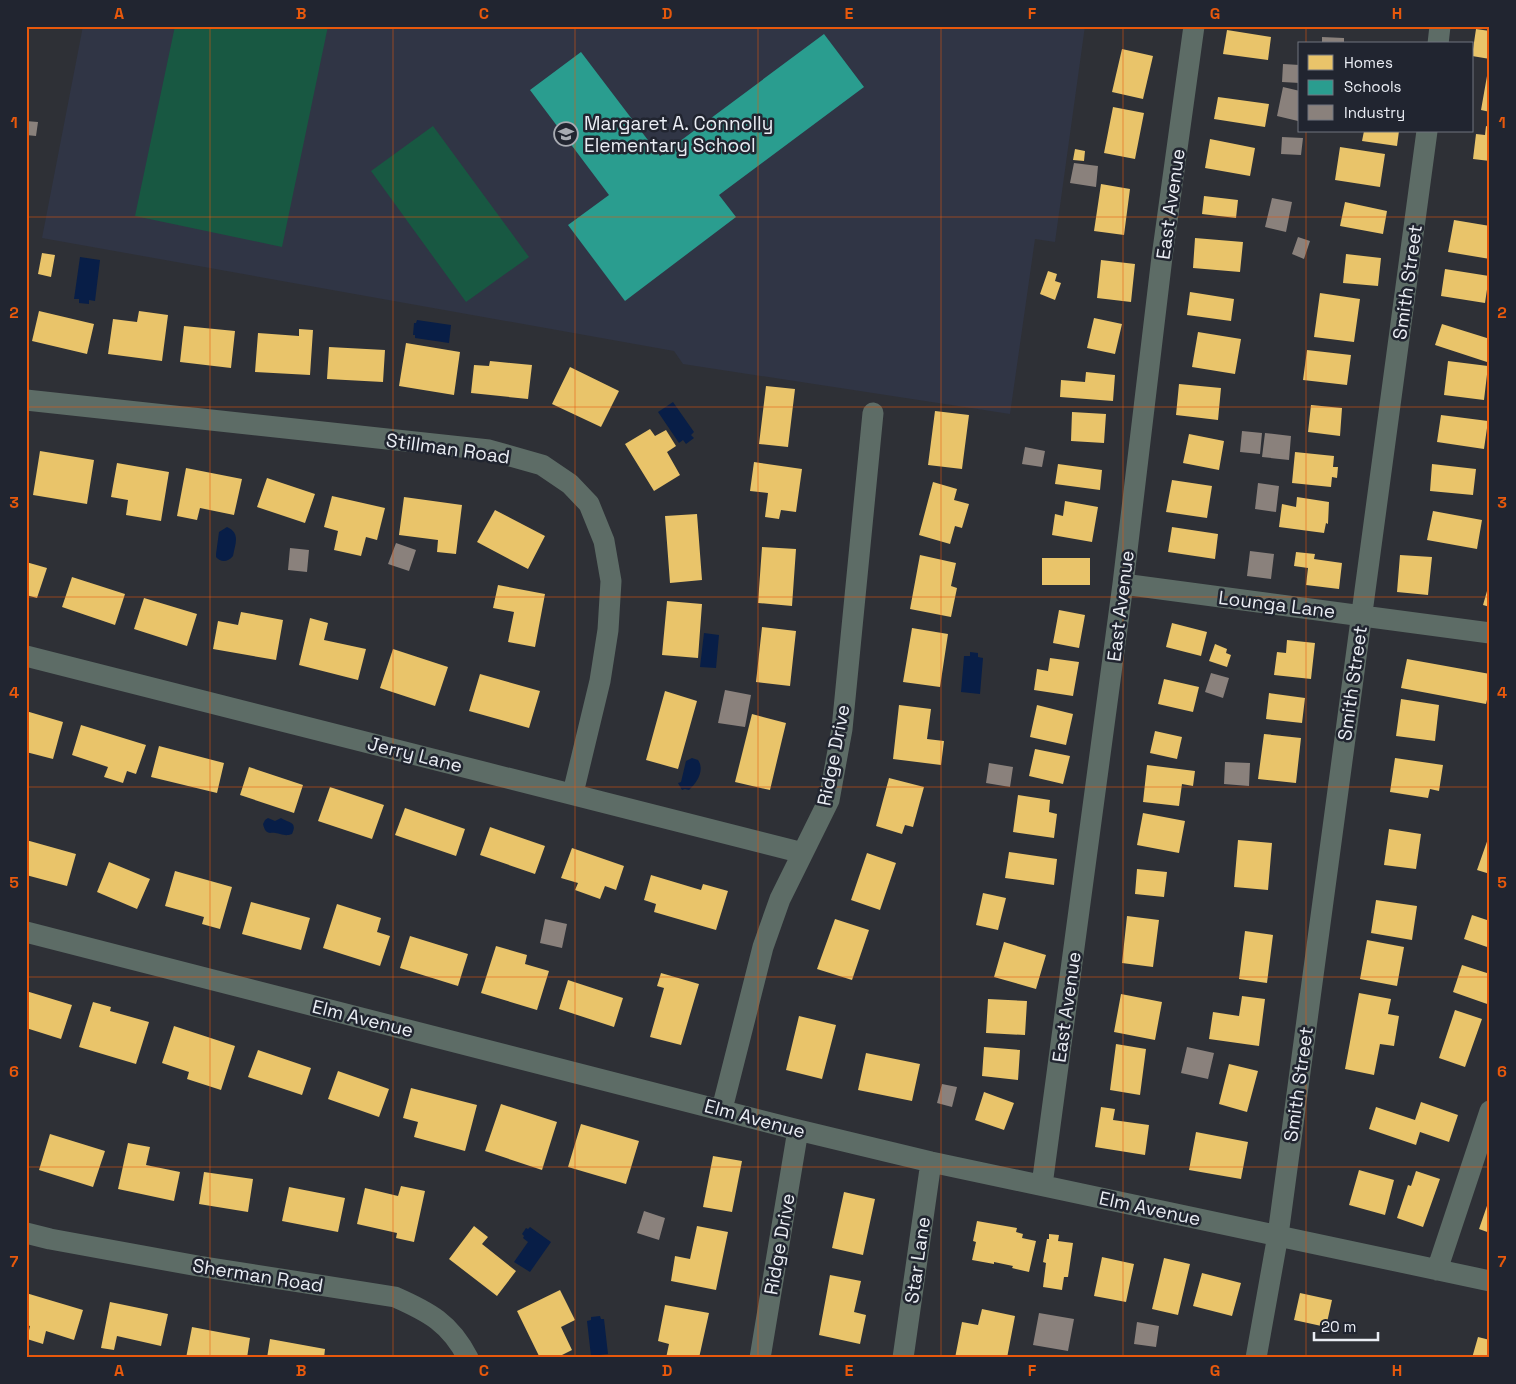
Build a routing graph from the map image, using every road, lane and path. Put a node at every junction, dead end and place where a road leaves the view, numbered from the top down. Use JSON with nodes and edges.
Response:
{"nodes":[{"id":1,"x":1194,"y":26,"type":"edge"},
{"id":2,"x":1440,"y":26,"type":"edge"},
{"id":3,"x":1438,"y":42,"type":"edge"},
{"id":4,"x":1428,"y":132,"type":"edge"},
{"id":5,"x":26,"y":400,"type":"edge"},
{"id":6,"x":873,"y":413,"type":"dead end"},
{"id":7,"x":1124,"y":584,"type":"junction"},
{"id":8,"x":1361,"y":615,"type":"junction"},
{"id":9,"x":1490,"y":633,"type":"edge"},
{"id":10,"x":26,"y":656,"type":"edge"},
{"id":11,"x":573,"y":794,"type":"junction"},
{"id":12,"x":803,"y":853,"type":"junction"},
{"id":13,"x":26,"y":932,"type":"edge"},
{"id":14,"x":722,"y":1109,"type":"junction"},
{"id":15,"x":1490,"y":1111,"type":"edge"},
{"id":16,"x":798,"y":1130,"type":"junction"},
{"id":17,"x":931,"y":1162,"type":"junction"},
{"id":18,"x":1042,"y":1185,"type":"junction"},
{"id":19,"x":26,"y":1233,"type":"edge"},
{"id":20,"x":1278,"y":1235,"type":"junction"},
{"id":21,"x":1437,"y":1270,"type":"junction"},
{"id":22,"x":1490,"y":1281,"type":"edge"},
{"id":23,"x":468,"y":1358,"type":"edge"},
{"id":24,"x":760,"y":1358,"type":"edge"},
{"id":25,"x":903,"y":1358,"type":"edge"},
{"id":26,"x":1256,"y":1358,"type":"edge"}],
"edges":[{"from":1,"to":7,"type":"street","name":"East Avenue"},
{"from":2,"to":3,"type":"street"},
{"from":4,"to":8,"type":"street","name":"Smith Street"},
{"from":5,"to":11,"type":"street","name":"Stillman Road"},
{"from":6,"to":12,"type":"street","name":"Ridge Drive"},
{"from":7,"to":8,"type":"street","name":"Lounga Lane"},
{"from":7,"to":18,"type":"street","name":"East Avenue"},
{"from":8,"to":9,"type":"street","name":"Lounga Lane"},
{"from":8,"to":20,"type":"street","name":"Smith Street"},
{"from":10,"to":11,"type":"street","name":"Jerry Lane"},
{"from":11,"to":12,"type":"street","name":"Jerry Lane"},
{"from":12,"to":14,"type":"street","name":"Ridge Drive"},
{"from":13,"to":14,"type":"street","name":"Elm Avenue"},
{"from":14,"to":16,"type":"street","name":"Elm Avenue"},
{"from":15,"to":21,"type":"street"},
{"from":16,"to":17,"type":"street","name":"Elm Avenue"},
{"from":16,"to":24,"type":"street","name":"Ridge Drive"},
{"from":17,"to":18,"type":"street","name":"Elm Avenue"},
{"from":17,"to":25,"type":"street","name":"Star Lane"},
{"from":18,"to":20,"type":"street","name":"Elm Avenue"},
{"from":19,"to":23,"type":"street","name":"Sherman Road"},
{"from":20,"to":21,"type":"street","name":"Elm Avenue"},
{"from":20,"to":26,"type":"street","name":"Smith Street"},
{"from":21,"to":22,"type":"street","name":"Elm Avenue"}]}
